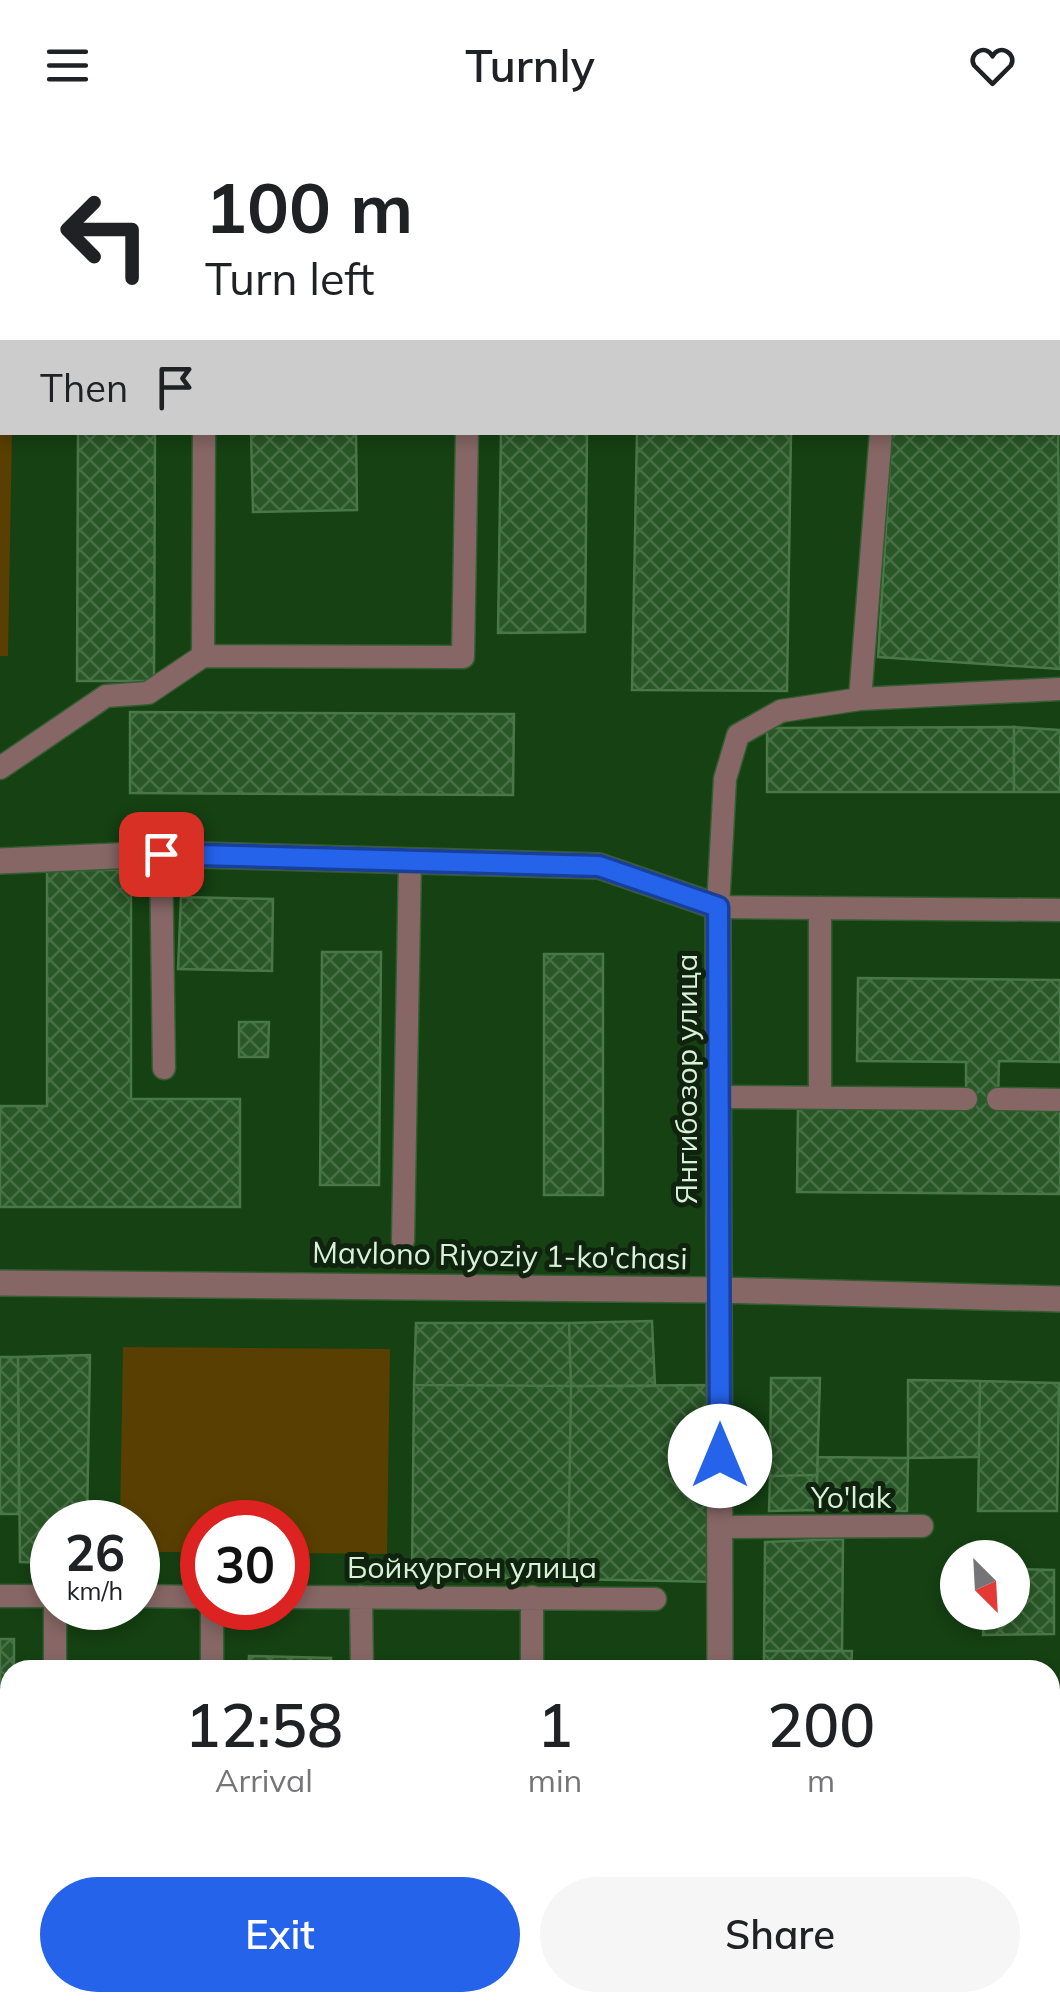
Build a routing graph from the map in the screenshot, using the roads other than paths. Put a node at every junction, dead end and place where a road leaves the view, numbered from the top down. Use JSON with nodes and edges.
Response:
{"nodes":[{"id":1,"x":204,"y":435,"type":"edge"},
{"id":2,"x":467,"y":435,"type":"edge"},
{"id":3,"x":881,"y":435,"type":"edge"},
{"id":4,"x":203,"y":656,"type":"junction"},
{"id":5,"x":1060,"y":689,"type":"edge"},
{"id":6,"x":860,"y":699,"type":"junction"},
{"id":7,"x":0,"y":768,"type":"edge"},
{"id":8,"x":161,"y":854,"type":"junction"},
{"id":9,"x":410,"y":860,"type":"junction"},
{"id":10,"x":0,"y":861,"type":"edge"},
{"id":11,"x":718,"y":907,"type":"junction"},
{"id":12,"x":820,"y":908,"type":"junction"},
{"id":13,"x":1060,"y":910,"type":"edge"},
{"id":14,"x":164,"y":1068,"type":"dead end"},
{"id":15,"x":719,"y":1097,"type":"junction"},
{"id":16,"x":820,"y":1098,"type":"junction"},
{"id":17,"x":966,"y":1099,"type":"dead end"},
{"id":18,"x":998,"y":1099,"type":"dead end"},
{"id":19,"x":1060,"y":1100,"type":"edge"},
{"id":20,"x":404,"y":1240,"type":"dead end"},
{"id":21,"x":0,"y":1283,"type":"edge"},
{"id":22,"x":720,"y":1290,"type":"junction"},
{"id":23,"x":1060,"y":1299,"type":"edge"},
{"id":24,"x":922,"y":1526,"type":"dead end"},
{"id":25,"x":720,"y":1527,"type":"junction"},
{"id":26,"x":0,"y":1596,"type":"edge"},
{"id":27,"x":30,"y":1596,"type":"edge"},
{"id":28,"x":310,"y":1597,"type":"edge"},
{"id":29,"x":361,"y":1597,"type":"junction"},
{"id":30,"x":532,"y":1597,"type":"junction"},
{"id":31,"x":656,"y":1598,"type":"dead end"},
{"id":32,"x":55,"y":1630,"type":"edge"},
{"id":33,"x":212,"y":1630,"type":"edge"},
{"id":34,"x":55,"y":1660,"type":"edge"},
{"id":35,"x":212,"y":1660,"type":"edge"},
{"id":36,"x":362,"y":1660,"type":"edge"},
{"id":37,"x":532,"y":1660,"type":"edge"},
{"id":38,"x":720,"y":1660,"type":"edge"}],
"edges":[{"from":1,"to":4,"type":"lane"},
{"from":2,"to":4,"type":"lane"},
{"from":3,"to":6,"type":"lane"},
{"from":4,"to":7,"type":"lane"},
{"from":5,"to":6,"type":"lane"},
{"from":6,"to":11,"type":"lane"},
{"from":8,"to":9,"type":"street"},
{"from":8,"to":10,"type":"street"},
{"from":8,"to":14,"type":"lane"},
{"from":9,"to":11,"type":"street"},
{"from":9,"to":20,"type":"lane"},
{"from":11,"to":12,"type":"lane"},
{"from":11,"to":15,"type":"street","name":"Янгибозор улица"},
{"from":12,"to":13,"type":"lane"},
{"from":12,"to":16,"type":"lane"},
{"from":15,"to":16,"type":"lane"},
{"from":15,"to":22,"type":"street","name":"Янгибозор улица"},
{"from":16,"to":17,"type":"lane"},
{"from":18,"to":19,"type":"lane"},
{"from":21,"to":22,"type":"street","name":"Mavlono Riyoziy 1-ko'chasi"},
{"from":22,"to":23,"type":"street","name":"Mavlono Riyoziy 1-ko'chasi"},
{"from":22,"to":25,"type":"street","name":"Янгибозор улица"},
{"from":24,"to":25,"type":"lane","name":"Yo'lak"},
{"from":25,"to":38,"type":"street","name":"Янгибозор улица"},
{"from":26,"to":27,"type":"lane"},
{"from":28,"to":29,"type":"lane","name":"Бойкургон улица"},
{"from":29,"to":30,"type":"lane","name":"Бойкургон улица"},
{"from":29,"to":36,"type":"lane"},
{"from":30,"to":31,"type":"lane","name":"Бойкургон улица"},
{"from":30,"to":37,"type":"lane"},
{"from":32,"to":34,"type":"lane"},
{"from":33,"to":35,"type":"lane"}]}
